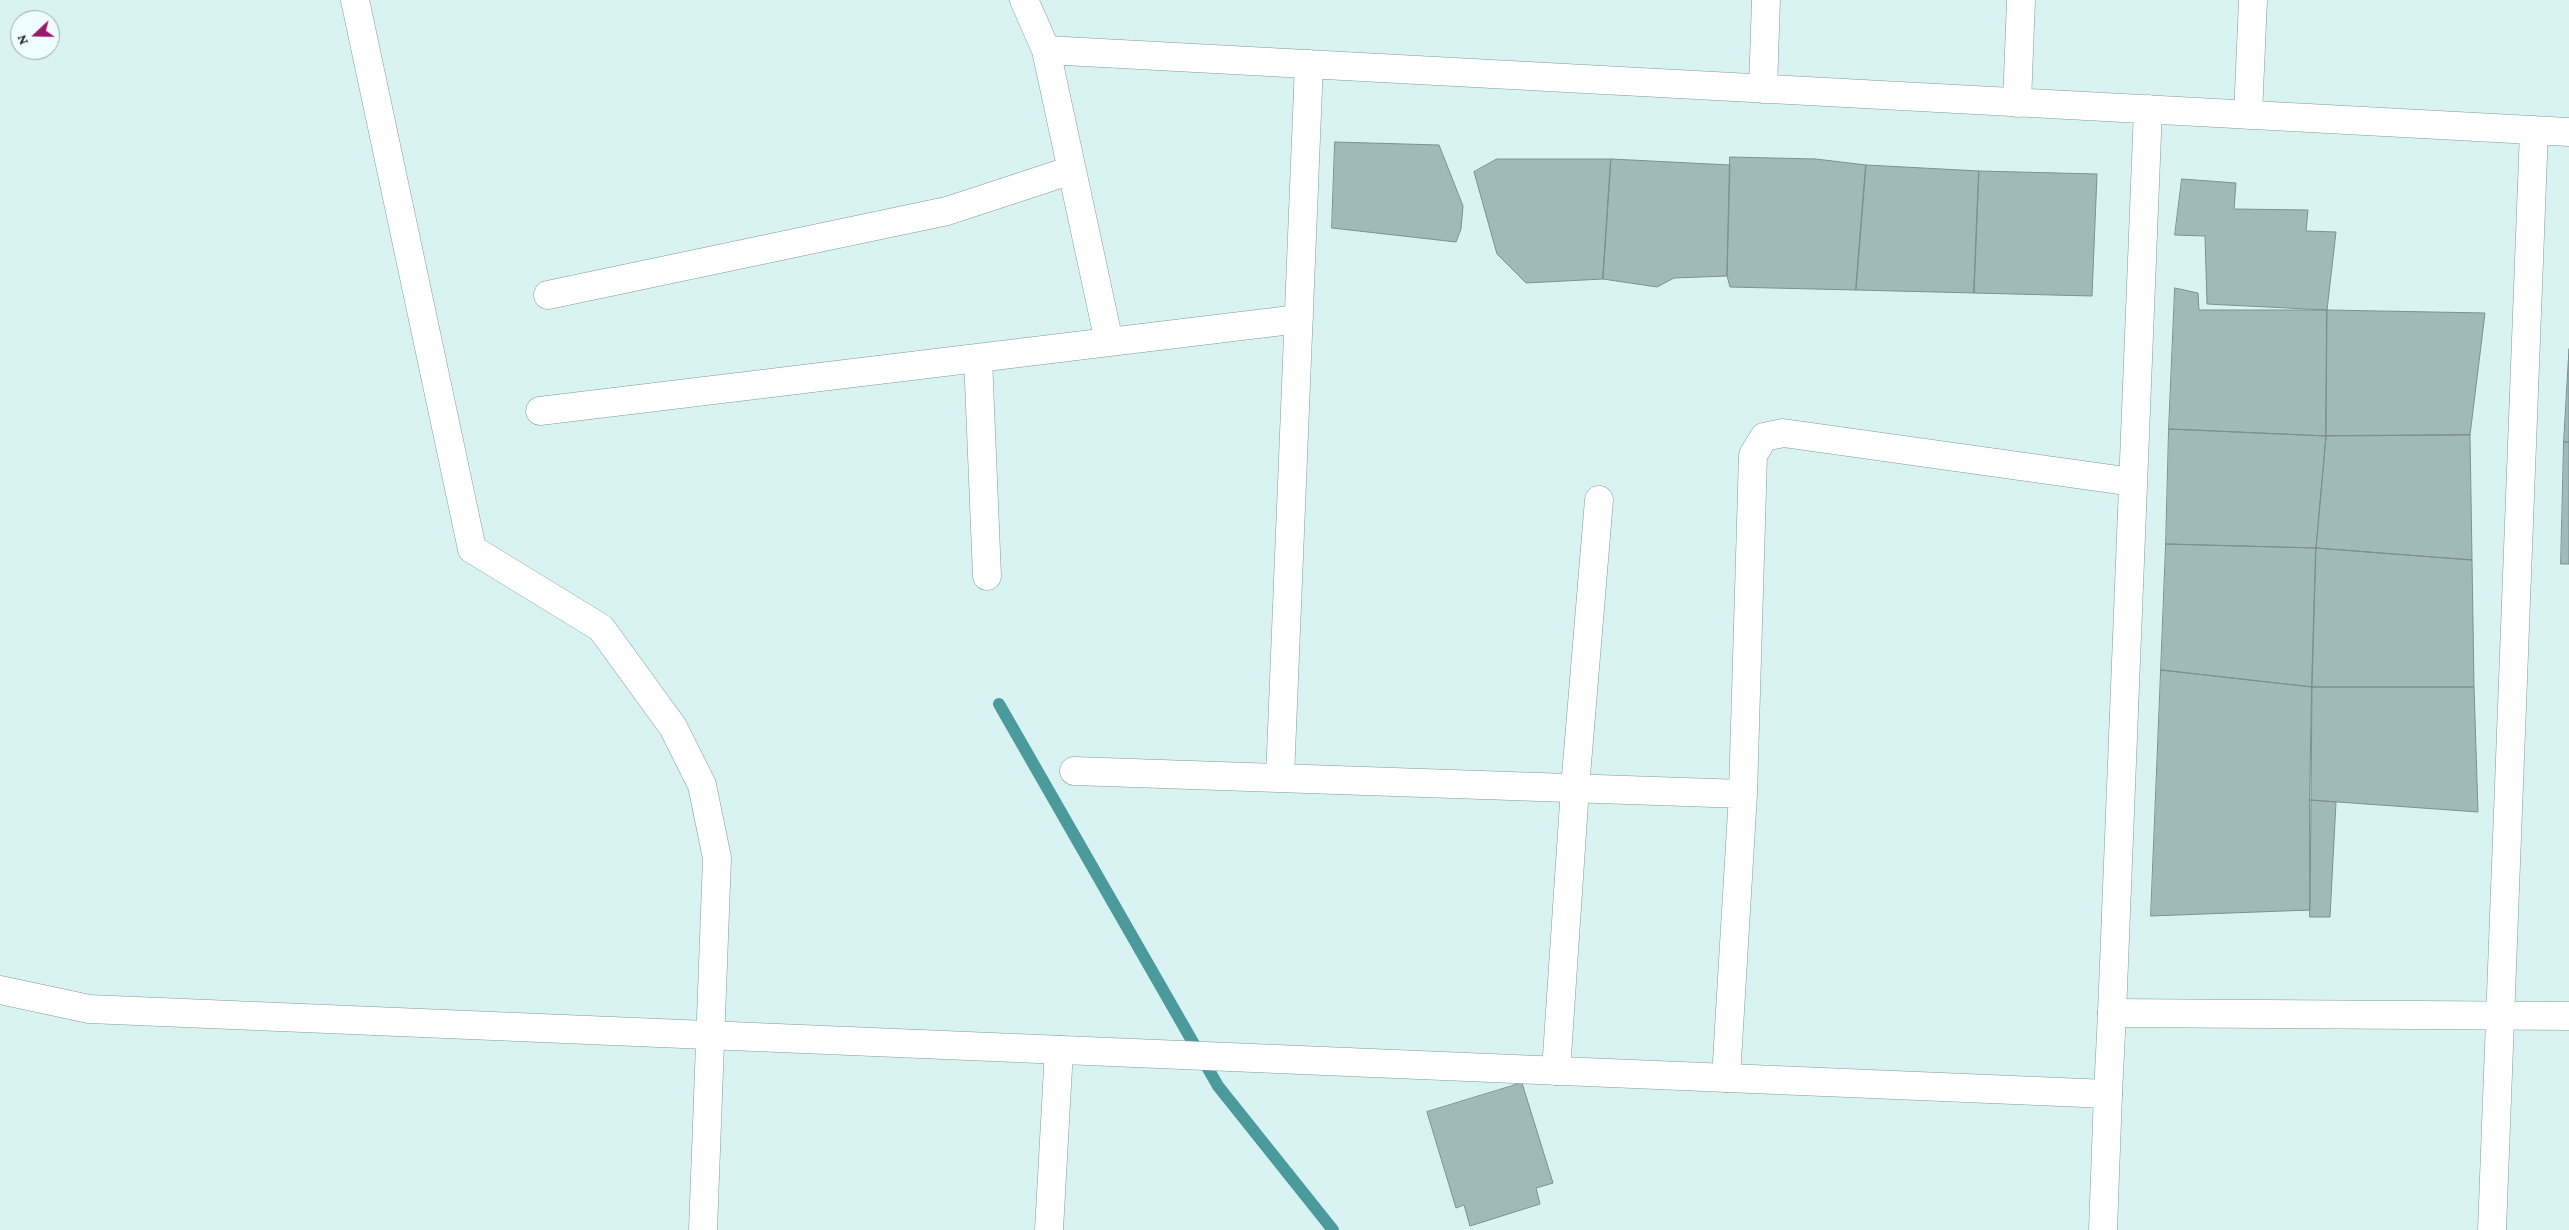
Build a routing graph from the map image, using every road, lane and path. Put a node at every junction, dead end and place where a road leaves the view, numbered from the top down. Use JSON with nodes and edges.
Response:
{"nodes":[{"id":1,"x":355,"y":0,"type":"edge"},
{"id":2,"x":1024,"y":0,"type":"edge"},
{"id":3,"x":1766,"y":0,"type":"edge"},
{"id":4,"x":2020,"y":0,"type":"edge"},
{"id":5,"x":2253,"y":0,"type":"edge"},
{"id":6,"x":1046,"y":50,"type":"junction"},
{"id":7,"x":1309,"y":64,"type":"junction"},
{"id":8,"x":1763,"y":89,"type":"junction"},
{"id":9,"x":2017,"y":102,"type":"junction"},
{"id":10,"x":2148,"y":109,"type":"junction"},
{"id":11,"x":2248,"y":115,"type":"junction"},
{"id":12,"x":2534,"y":130,"type":"junction"},
{"id":13,"x":2569,"y":132,"type":"edge"},
{"id":14,"x":1072,"y":170,"type":"junction"},
{"id":15,"x":548,"y":294,"type":"dead end"},
{"id":16,"x":1299,"y":319,"type":"junction"},
{"id":17,"x":1109,"y":342,"type":"junction"},
{"id":18,"x":978,"y":358,"type":"junction"},
{"id":19,"x":540,"y":411,"type":"dead end"},
{"id":20,"x":2133,"y":482,"type":"junction"},
{"id":21,"x":1599,"y":500,"type":"dead end"},
{"id":22,"x":987,"y":576,"type":"dead end"},
{"id":23,"x":1074,"y":771,"type":"dead end"},
{"id":24,"x":1280,"y":778,"type":"junction"},
{"id":25,"x":1575,"y":788,"type":"junction"},
{"id":26,"x":1743,"y":794,"type":"junction"},
{"id":27,"x":0,"y":990,"type":"edge"},
{"id":28,"x":2112,"y":1013,"type":"junction"},
{"id":29,"x":2501,"y":1016,"type":"junction"},
{"id":30,"x":2569,"y":1016,"type":"edge"},
{"id":31,"x":711,"y":1035,"type":"junction"},
{"id":32,"x":1060,"y":1050,"type":"junction"},
{"id":33,"x":1556,"y":1071,"type":"junction"},
{"id":34,"x":1726,"y":1078,"type":"junction"},
{"id":35,"x":2108,"y":1094,"type":"junction"},
{"id":36,"x":703,"y":1230,"type":"edge"},
{"id":37,"x":1049,"y":1230,"type":"edge"},
{"id":38,"x":2103,"y":1230,"type":"edge"},
{"id":39,"x":2492,"y":1230,"type":"edge"}],
"edges":[{"from":1,"to":31,"type":"street"},
{"from":2,"to":6,"type":"street"},
{"from":3,"to":8,"type":"street"},
{"from":4,"to":9,"type":"street"},
{"from":5,"to":11,"type":"street"},
{"from":6,"to":7,"type":"street"},
{"from":6,"to":14,"type":"street"},
{"from":7,"to":8,"type":"street"},
{"from":7,"to":16,"type":"street"},
{"from":8,"to":9,"type":"street"},
{"from":9,"to":10,"type":"street"},
{"from":10,"to":11,"type":"street"},
{"from":10,"to":20,"type":"street"},
{"from":11,"to":12,"type":"street"},
{"from":12,"to":13,"type":"street"},
{"from":12,"to":29,"type":"street"},
{"from":14,"to":15,"type":"street"},
{"from":14,"to":17,"type":"street"},
{"from":16,"to":17,"type":"street"},
{"from":16,"to":24,"type":"street"},
{"from":17,"to":18,"type":"street"},
{"from":18,"to":19,"type":"street"},
{"from":18,"to":22,"type":"street"},
{"from":20,"to":26,"type":"street"},
{"from":20,"to":28,"type":"street"},
{"from":21,"to":25,"type":"street"},
{"from":23,"to":24,"type":"street"},
{"from":24,"to":25,"type":"street"},
{"from":25,"to":26,"type":"street"},
{"from":25,"to":33,"type":"street"},
{"from":26,"to":34,"type":"street"},
{"from":27,"to":31,"type":"street"},
{"from":28,"to":29,"type":"street"},
{"from":28,"to":35,"type":"street"},
{"from":29,"to":30,"type":"street"},
{"from":29,"to":39,"type":"street"},
{"from":31,"to":32,"type":"street"},
{"from":31,"to":36,"type":"street"},
{"from":32,"to":33,"type":"street"},
{"from":32,"to":37,"type":"street"},
{"from":33,"to":34,"type":"street"},
{"from":34,"to":35,"type":"street"},
{"from":35,"to":38,"type":"street"}]}
